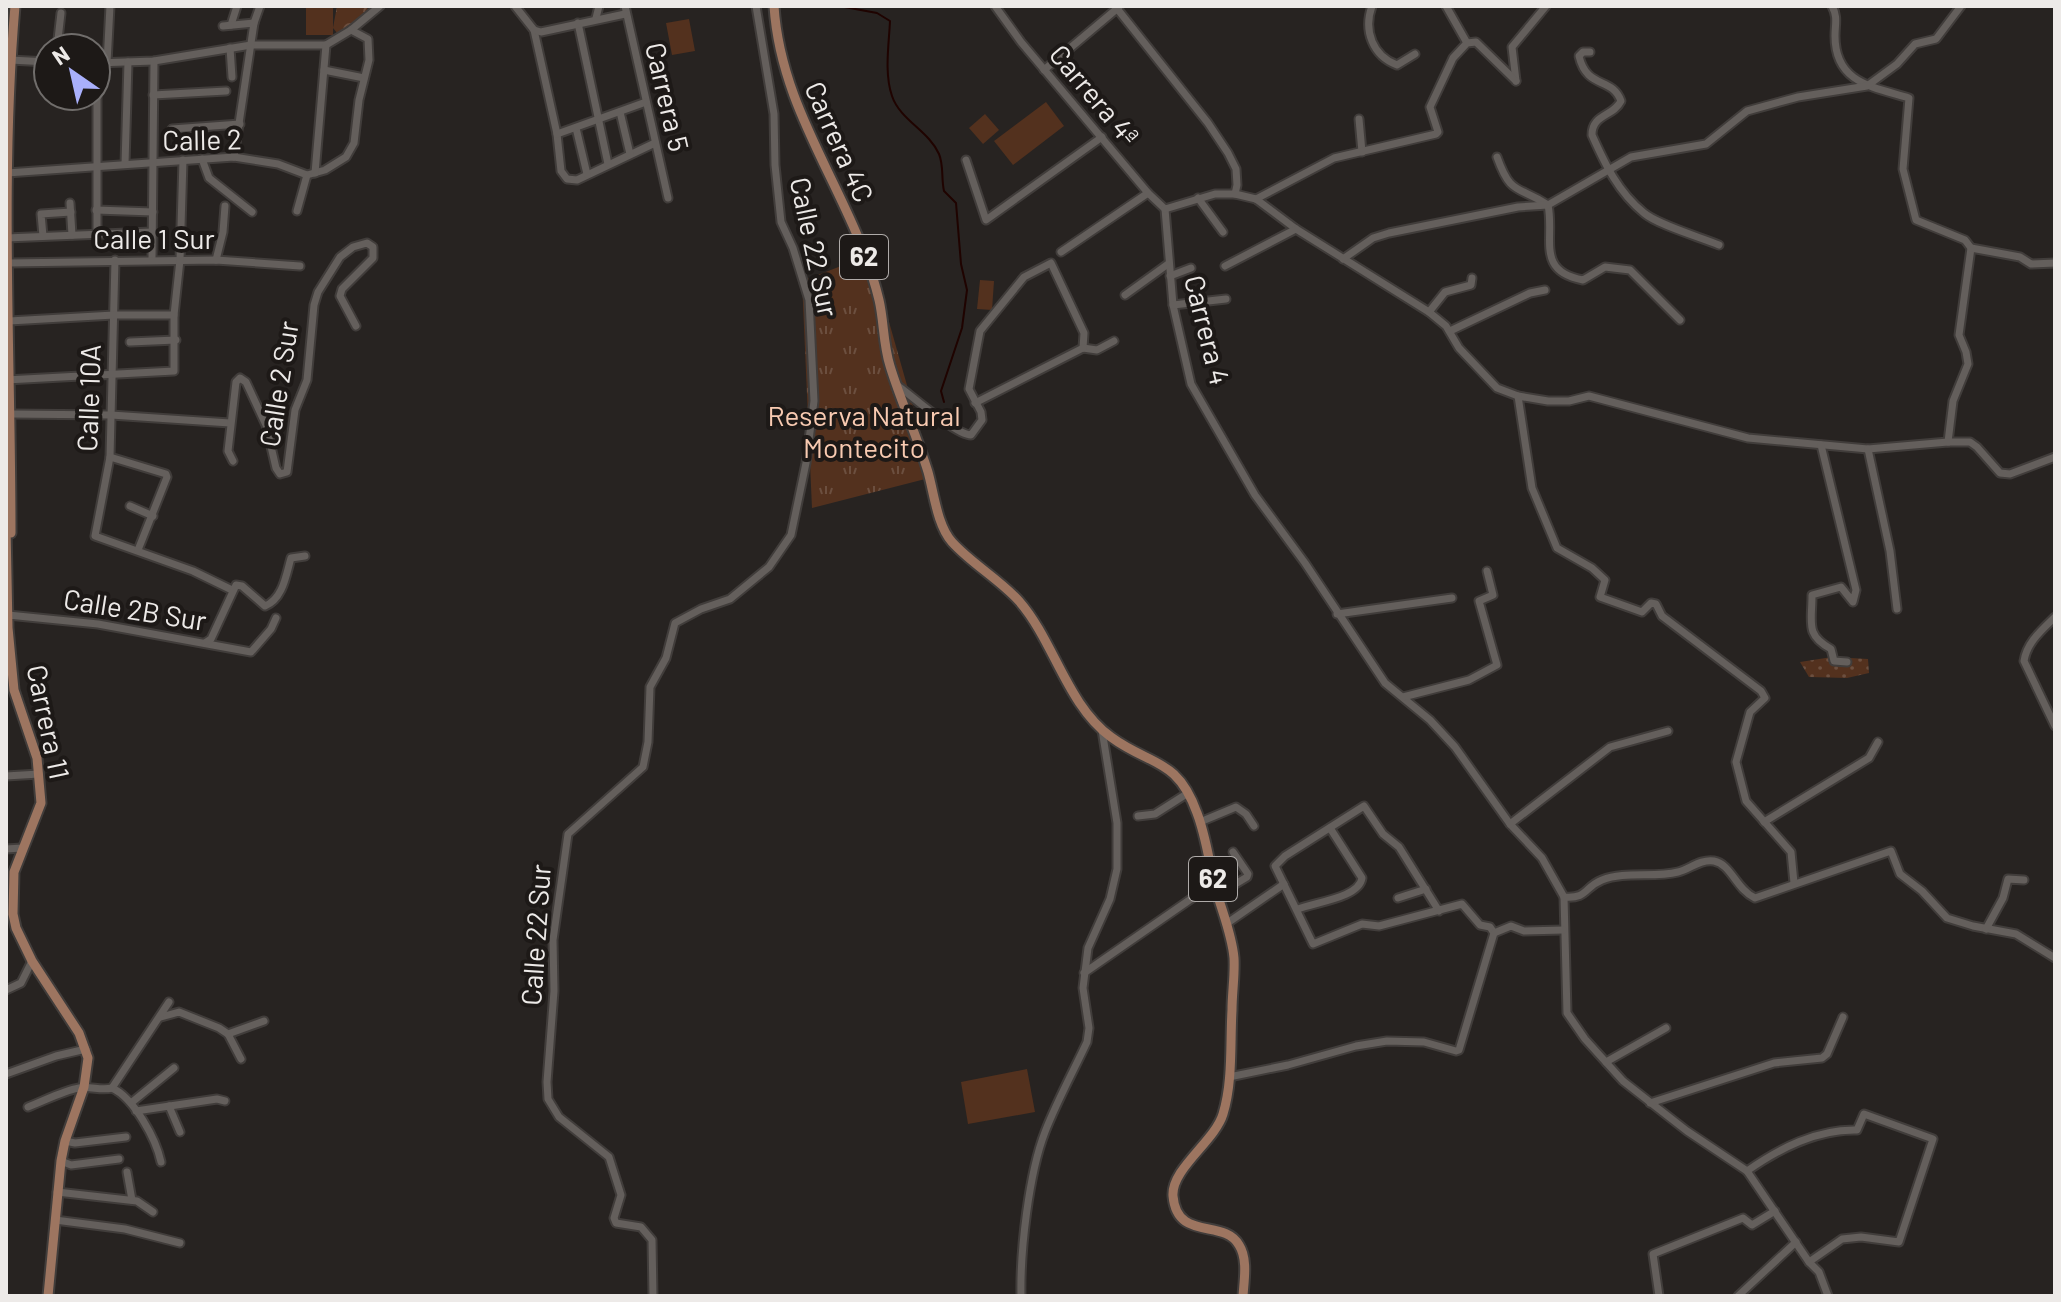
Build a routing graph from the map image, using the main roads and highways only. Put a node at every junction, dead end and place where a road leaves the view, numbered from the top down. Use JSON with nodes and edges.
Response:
{"nodes":[{"id":1,"x":12,"y":6,"type":"edge"},
{"id":2,"x":774,"y":6,"type":"edge"},
{"id":3,"x":6,"y":44,"type":"edge"},
{"id":4,"x":7,"y":173,"type":"edge"},
{"id":5,"x":7,"y":238,"type":"edge"},
{"id":6,"x":7,"y":256,"type":"edge"},
{"id":7,"x":8,"y":380,"type":"edge"},
{"id":8,"x":8,"y":461,"type":"edge"},
{"id":9,"x":6,"y":527,"type":"edge"},
{"id":10,"x":8,"y":587,"type":"edge"},
{"id":11,"x":10,"y":691,"type":"edge"},
{"id":12,"x":48,"y":1296,"type":"edge"},
{"id":13,"x":1243,"y":1296,"type":"edge"}],
"edges":[{"from":1,"to":3,"type":"main road","name":"Carrera 11"},
{"from":1,"to":4,"type":"main road","name":"Carrera 11"},
{"from":2,"to":13,"type":"main road","name":"Carrera 4C","number":"62"},
{"from":4,"to":5,"type":"main road","name":"Carrera 11"},
{"from":5,"to":6,"type":"main road","name":"Carrera 11"},
{"from":6,"to":7,"type":"main road","name":"Carrera 11"},
{"from":7,"to":8,"type":"main road","name":"Carrera 11"},
{"from":8,"to":10,"type":"main road","name":"Carrera 11"},
{"from":9,"to":10,"type":"main road","name":"Carrera 11"},
{"from":10,"to":11,"type":"main road","name":"Carrera 11"},
{"from":11,"to":12,"type":"main road","name":"Carrera 11"}]}
